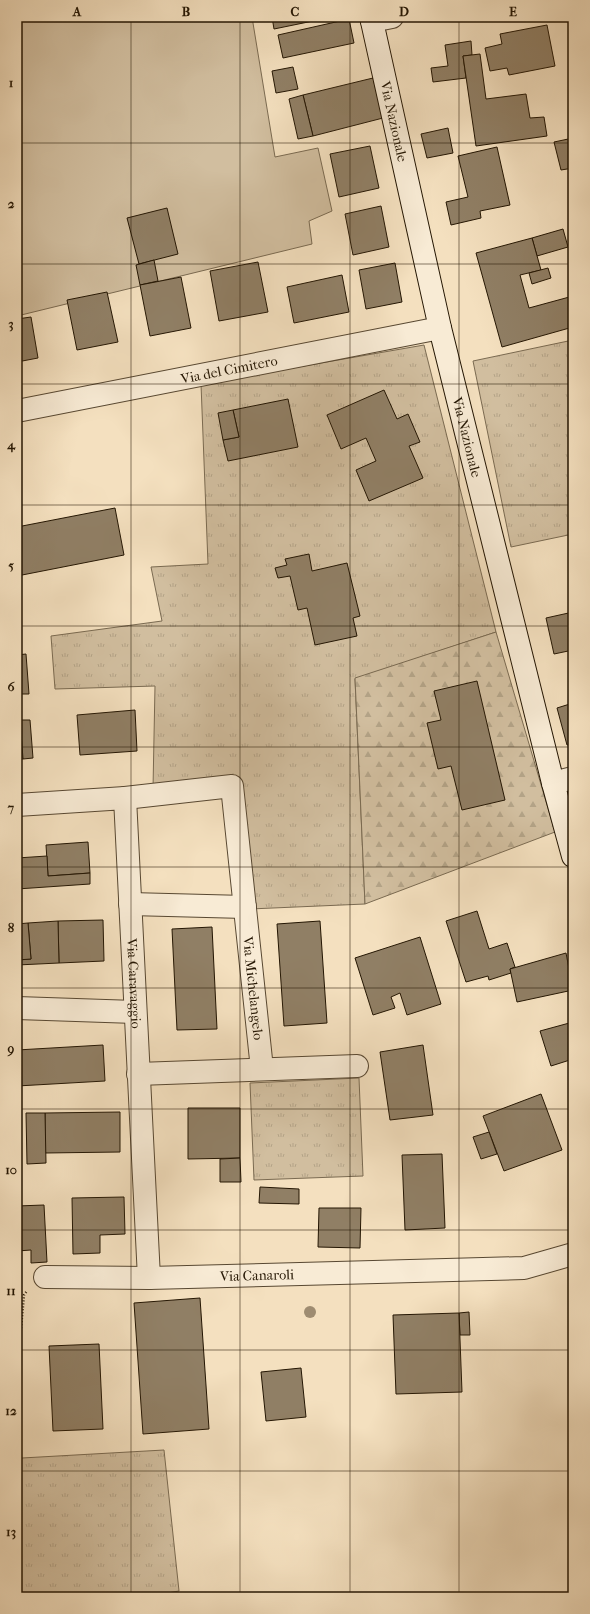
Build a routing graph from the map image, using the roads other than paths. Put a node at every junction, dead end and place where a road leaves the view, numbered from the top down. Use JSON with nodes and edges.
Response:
{"nodes":[{"id":1,"x":378,"y":18,"type":"edge"},
{"id":2,"x":440,"y":328,"type":"junction"},
{"id":3,"x":17,"y":411,"type":"edge"},
{"id":4,"x":563,"y":781,"type":"edge"},
{"id":5,"x":125,"y":798,"type":"junction"},
{"id":6,"x":17,"y":805,"type":"edge"},
{"id":7,"x":573,"y":856,"type":"edge"},
{"id":8,"x":130,"y":904,"type":"junction"},
{"id":9,"x":245,"y":907,"type":"junction"},
{"id":10,"x":17,"y":1008,"type":"edge"},
{"id":11,"x":135,"y":1012,"type":"junction"},
{"id":12,"x":356,"y":1066,"type":"dead end"},
{"id":13,"x":262,"y":1069,"type":"junction"},
{"id":14,"x":138,"y":1074,"type":"junction"},
{"id":15,"x":573,"y":1254,"type":"edge"},
{"id":16,"x":44,"y":1277,"type":"road end"},
{"id":17,"x":149,"y":1278,"type":"junction"}],
"edges":[{"from":1,"to":2,"type":"street","name":"Via Nazionale"},
{"from":2,"to":3,"type":"street","name":"Via del Cimitero"},
{"from":2,"to":4,"type":"street","name":"Via Nazionale"},
{"from":4,"to":7,"type":"street","name":"Via Nazionale"},
{"from":5,"to":6,"type":"street"},
{"from":5,"to":8,"type":"street","name":"Via Caravaggio"},
{"from":5,"to":9,"type":"street","name":"Via Michelangelo"},
{"from":8,"to":9,"type":"street"},
{"from":8,"to":11,"type":"street","name":"Via Caravaggio"},
{"from":9,"to":13,"type":"street","name":"Via Michelangelo"},
{"from":10,"to":11,"type":"street"},
{"from":11,"to":14,"type":"street","name":"Via Caravaggio"},
{"from":12,"to":13,"type":"street"},
{"from":13,"to":14,"type":"street"},
{"from":14,"to":17,"type":"street","name":"Via Caravaggio"},
{"from":15,"to":17,"type":"street","name":"Via Canaroli"},
{"from":16,"to":17,"type":"street","name":"Via Canaroli"}]}
